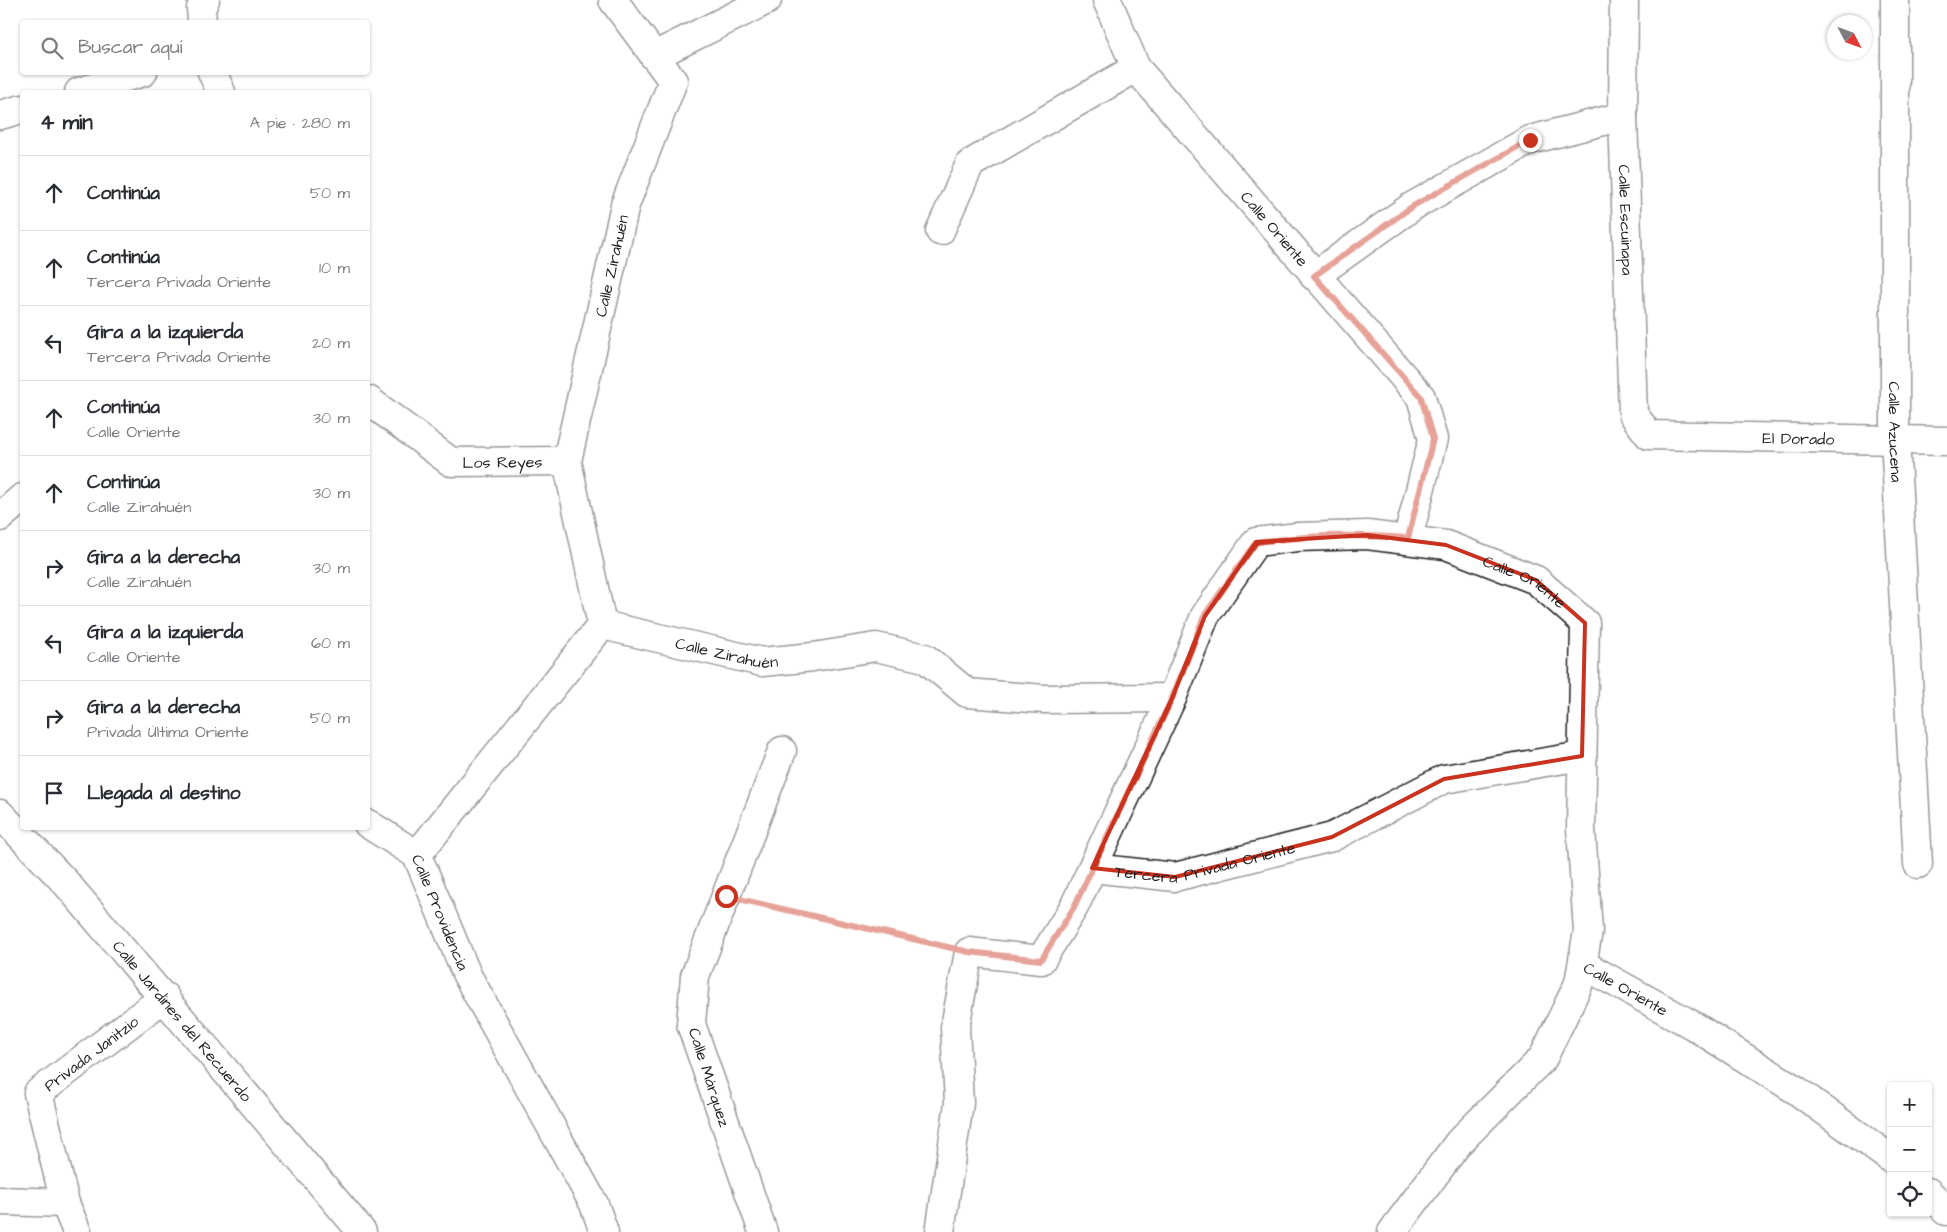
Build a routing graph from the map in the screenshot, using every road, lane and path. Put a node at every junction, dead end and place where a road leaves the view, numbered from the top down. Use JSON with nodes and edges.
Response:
{"nodes":[{"id":1,"x":205,"y":0,"type":"edge"},
{"id":2,"x":613,"y":0,"type":"edge"},
{"id":3,"x":767,"y":0,"type":"edge"},
{"id":4,"x":1107,"y":0,"type":"edge"},
{"id":5,"x":1624,"y":0,"type":"edge"},
{"id":6,"x":1895,"y":0,"type":"edge"},
{"id":7,"x":202,"y":20,"type":"edge"},
{"id":8,"x":654,"y":56,"type":"junction"},
{"id":9,"x":1136,"y":68,"type":"junction"},
{"id":10,"x":133,"y":75,"type":"edge"},
{"id":11,"x":213,"y":75,"type":"edge"},
{"id":12,"x":85,"y":90,"type":"edge"},
{"id":13,"x":219,"y":90,"type":"edge"},
{"id":14,"x":20,"y":110,"type":"edge"},
{"id":15,"x":0,"y":115,"type":"edge"},
{"id":16,"x":1623,"y":116,"type":"junction"},
{"id":17,"x":940,"y":231,"type":"dead end"},
{"id":18,"x":1314,"y":276,"type":"junction"},
{"id":19,"x":370,"y":401,"type":"edge"},
{"id":20,"x":1649,"y":435,"type":"joint"},
{"id":21,"x":1895,"y":438,"type":"junction"},
{"id":22,"x":1947,"y":441,"type":"edge"},
{"id":23,"x":567,"y":461,"type":"junction"},
{"id":24,"x":20,"y":500,"type":"edge"},
{"id":25,"x":0,"y":517,"type":"edge"},
{"id":26,"x":1408,"y":538,"type":"junction"},
{"id":27,"x":602,"y":625,"type":"junction"},
{"id":28,"x":1172,"y":698,"type":"junction"},
{"id":29,"x":782,"y":751,"type":"dead end"},
{"id":30,"x":1582,"y":756,"type":"junction"},
{"id":31,"x":0,"y":814,"type":"edge"},
{"id":32,"x":370,"y":825,"type":"edge"},
{"id":33,"x":417,"y":855,"type":"junction"},
{"id":34,"x":1918,"y":864,"type":"dead end"},
{"id":35,"x":1092,"y":868,"type":"junction"},
{"id":36,"x":726,"y":896,"type":"junction"},
{"id":37,"x":969,"y":952,"type":"junction"},
{"id":38,"x":1584,"y":966,"type":"junction"},
{"id":39,"x":165,"y":997,"type":"junction"},
{"id":40,"x":1887,"y":1156,"type":"edge"},
{"id":41,"x":1932,"y":1196,"type":"edge"},
{"id":42,"x":0,"y":1201,"type":"edge"},
{"id":43,"x":66,"y":1203,"type":"junction"},
{"id":44,"x":1947,"y":1211,"type":"edge"},
{"id":45,"x":77,"y":1232,"type":"edge"},
{"id":46,"x":362,"y":1232,"type":"edge"},
{"id":47,"x":604,"y":1232,"type":"edge"},
{"id":48,"x":763,"y":1232,"type":"edge"},
{"id":49,"x":940,"y":1232,"type":"edge"},
{"id":50,"x":1392,"y":1232,"type":"edge"}],
"edges":[{"from":1,"to":7,"type":"street"},
{"from":2,"to":8,"type":"street","name":"Calle Zirahuén"},
{"from":3,"to":8,"type":"street"},
{"from":4,"to":9,"type":"street","name":"Calle Oriente"},
{"from":5,"to":16,"type":"street","name":"Calle Escuinapa"},
{"from":6,"to":21,"type":"street","name":"Calle Azucena"},
{"from":8,"to":23,"type":"street","name":"Calle Zirahuén"},
{"from":9,"to":17,"type":"street"},
{"from":9,"to":18,"type":"street","name":"Calle Oriente"},
{"from":10,"to":12,"type":"street"},
{"from":11,"to":13,"type":"street"},
{"from":14,"to":15,"type":"street"},
{"from":16,"to":18,"type":"street"},
{"from":16,"to":20,"type":"street","name":"Calle Escuinapa"},
{"from":18,"to":26,"type":"street","name":"Calle Oriente"},
{"from":19,"to":23,"type":"street","name":"Los Reyes"},
{"from":20,"to":21,"type":"street","name":"El Dorado"},
{"from":21,"to":22,"type":"street","name":"El Dorado"},
{"from":21,"to":34,"type":"street","name":"Calle Azucena"},
{"from":23,"to":27,"type":"street","name":"Calle Zirahuén"},
{"from":24,"to":25,"type":"street"},
{"from":26,"to":28,"type":"street"},
{"from":26,"to":30,"type":"street","name":"Calle Oriente"},
{"from":27,"to":28,"type":"street","name":"Calle Zirahuén"},
{"from":27,"to":33,"type":"street","name":"Calle Providencia"},
{"from":28,"to":35,"type":"street"},
{"from":29,"to":36,"type":"street","name":"Calle Márquez"},
{"from":30,"to":35,"type":"street","name":"Tercera Privada Oriente"},
{"from":30,"to":38,"type":"street","name":"Calle Oriente"},
{"from":31,"to":39,"type":"street","name":"Calle Jardines del Recuerdo"},
{"from":32,"to":33,"type":"street"},
{"from":33,"to":47,"type":"street","name":"Calle Providencia"},
{"from":35,"to":37,"type":"street","name":"Tercera Privada Oriente"},
{"from":36,"to":37,"type":"path"},
{"from":36,"to":48,"type":"street","name":"Calle Márquez"},
{"from":37,"to":49,"type":"street"},
{"from":38,"to":40,"type":"street","name":"Calle Oriente"},
{"from":38,"to":50,"type":"street"},
{"from":39,"to":43,"type":"street","name":"Privada Janitzio"},
{"from":39,"to":46,"type":"street","name":"Calle Jardines del Recuerdo"},
{"from":41,"to":44,"type":"street"},
{"from":42,"to":43,"type":"street"},
{"from":43,"to":45,"type":"street","name":"Privada Janitzio"}]}
